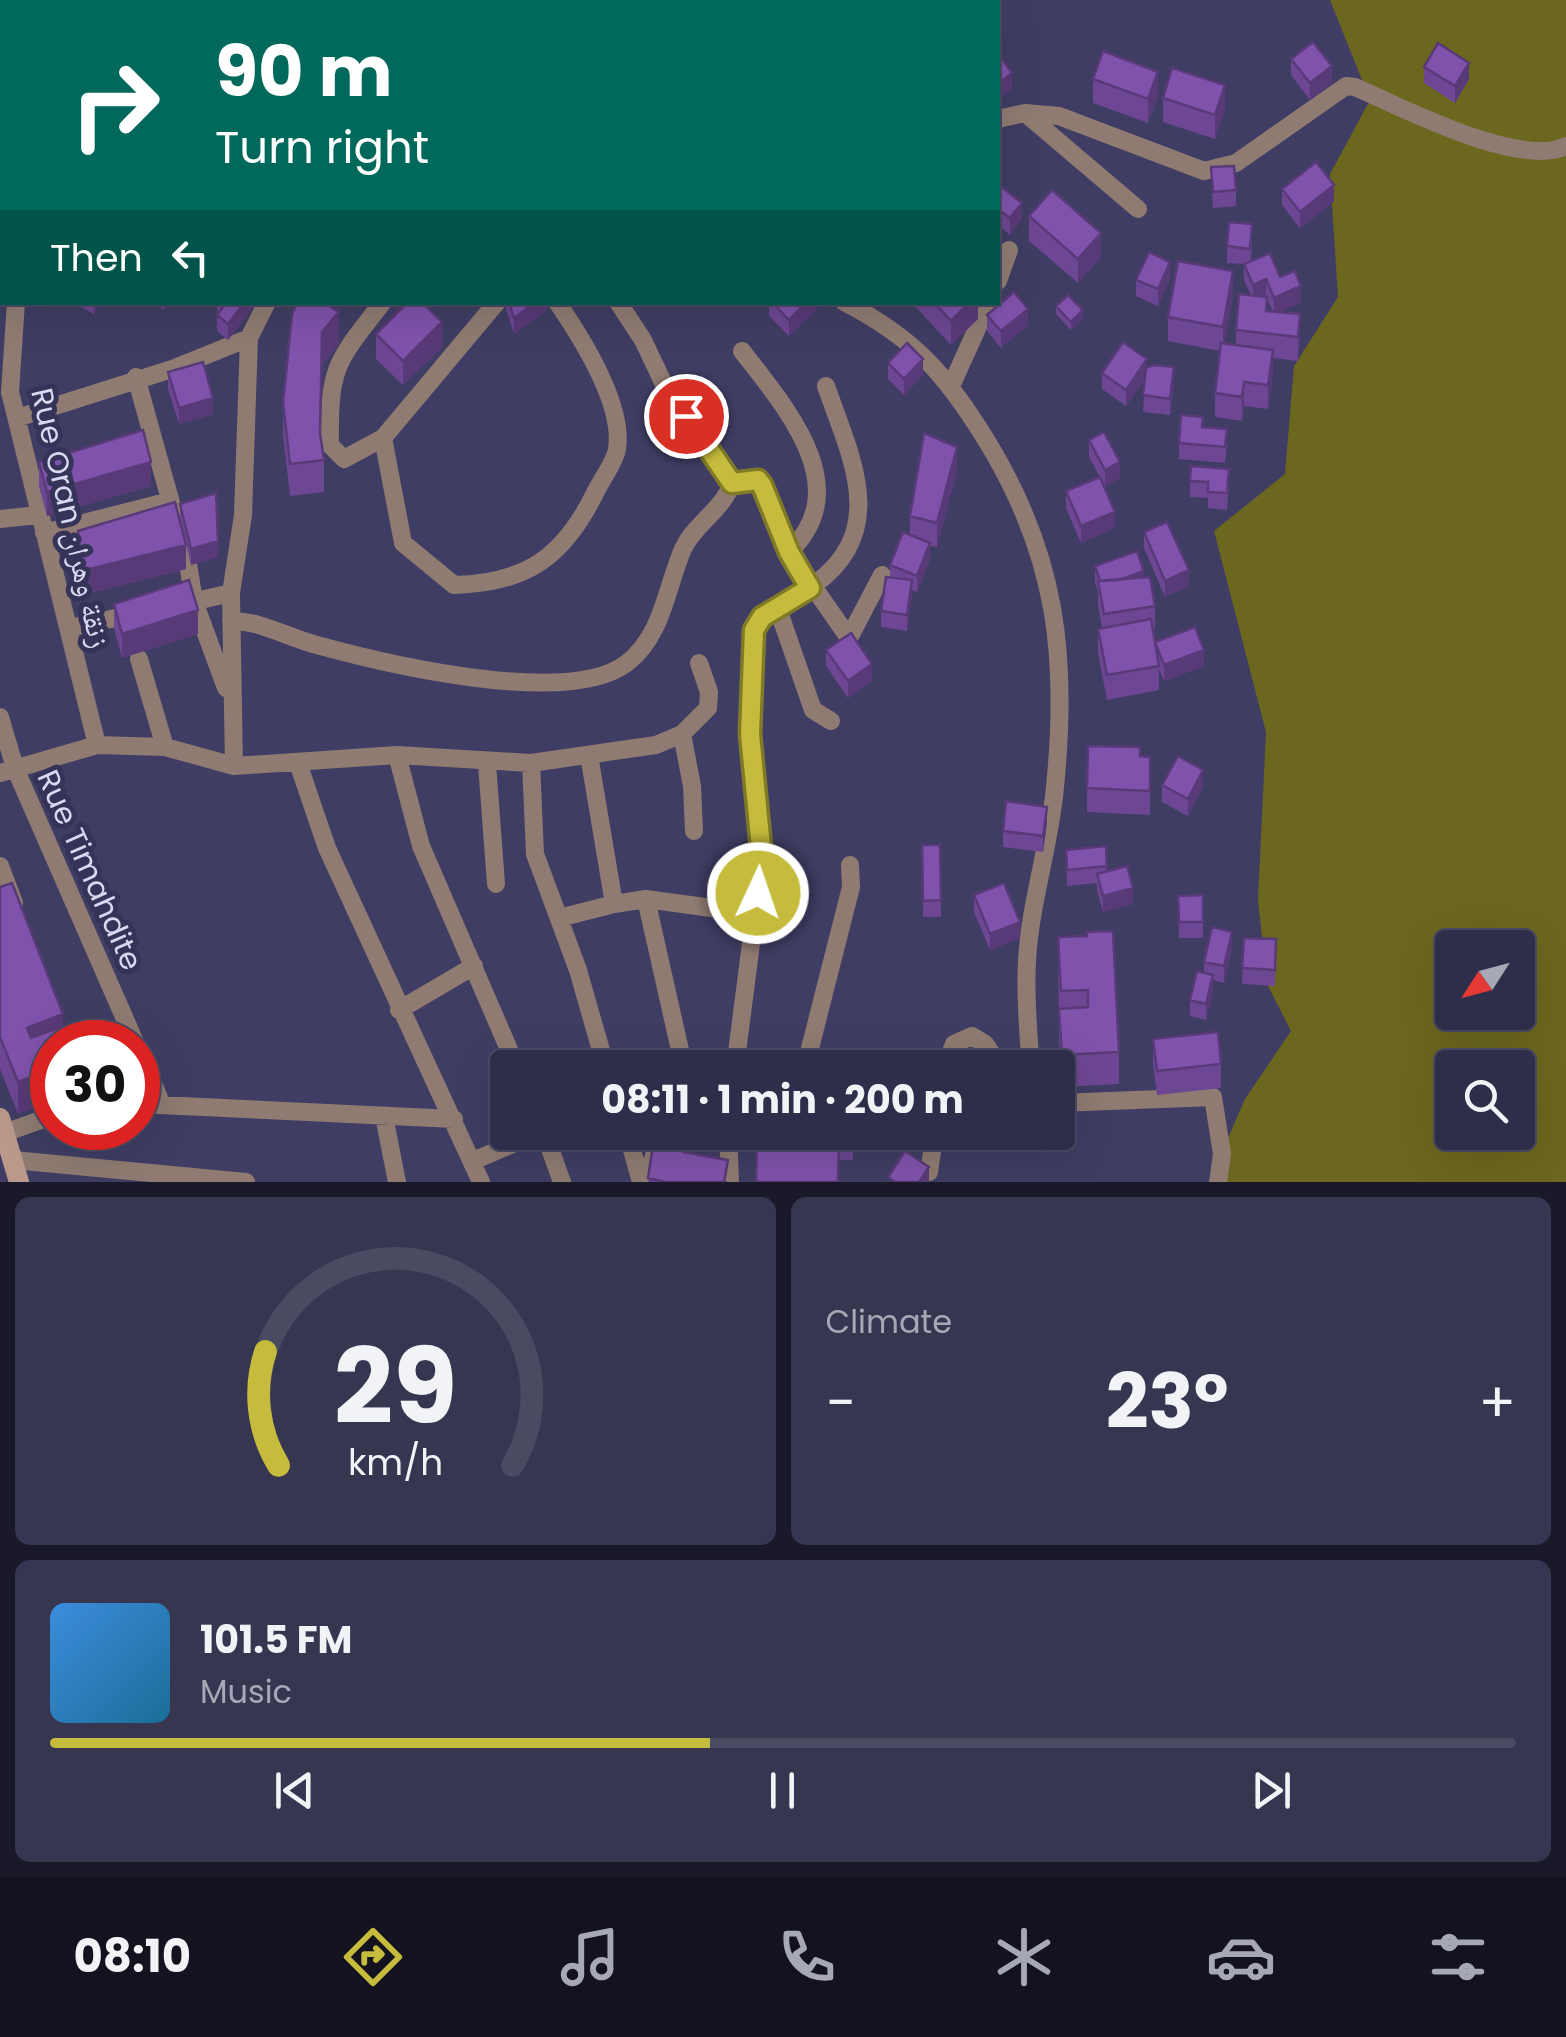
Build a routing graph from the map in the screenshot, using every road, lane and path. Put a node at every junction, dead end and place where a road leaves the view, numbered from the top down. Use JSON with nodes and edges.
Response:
{"nodes":[{"id":1,"x":1024,"y":112,"type":"junction"},
{"id":2,"x":1000,"y":119,"type":"edge"},
{"id":3,"x":1566,"y":146,"type":"edge"},
{"id":4,"x":1138,"y":209,"type":"dead end"},
{"id":5,"x":1009,"y":250,"type":"dead end"},
{"id":6,"x":1000,"y":275,"type":"edge"},
{"id":7,"x":265,"y":305,"type":"edge"},
{"id":8,"x":382,"y":305,"type":"edge"},
{"id":9,"x":494,"y":305,"type":"edge"},
{"id":10,"x":559,"y":305,"type":"edge"},
{"id":11,"x":620,"y":305,"type":"edge"},
{"id":12,"x":850,"y":305,"type":"edge"},
{"id":13,"x":988,"y":305,"type":"edge"},
{"id":14,"x":10,"y":308,"type":"edge"},
{"id":15,"x":248,"y":338,"type":"junction"},
{"id":16,"x":742,"y":351,"type":"dead end"},
{"id":17,"x":136,"y":377,"type":"junction"},
{"id":18,"x":952,"y":384,"type":"junction"},
{"id":19,"x":826,"y":386,"type":"dead end"},
{"id":20,"x":17,"y":418,"type":"junction"},
{"id":21,"x":383,"y":438,"type":"junction"},
{"id":22,"x":732,"y":483,"type":"junction"},
{"id":23,"x":170,"y":501,"type":"junction"},
{"id":24,"x":0,"y":519,"type":"edge"},
{"id":25,"x":41,"y":524,"type":"junction"},
{"id":26,"x":789,"y":552,"type":"junction"},
{"id":27,"x":882,"y":576,"type":"edge"},
{"id":28,"x":810,"y":588,"type":"junction"},
{"id":29,"x":231,"y":593,"type":"junction"},
{"id":30,"x":194,"y":601,"type":"junction"},
{"id":31,"x":778,"y":608,"type":"junction"},
{"id":32,"x":231,"y":621,"type":"junction"},
{"id":33,"x":70,"y":628,"type":"junction"},
{"id":34,"x":139,"y":658,"type":"dead end"},
{"id":35,"x":700,"y":662,"type":"dead end"},
{"id":36,"x":230,"y":696,"type":"junction"},
{"id":37,"x":0,"y":717,"type":"edge"},
{"id":38,"x":831,"y":721,"type":"dead end"},
{"id":39,"x":682,"y":734,"type":"junction"},
{"id":40,"x":97,"y":745,"type":"junction"},
{"id":41,"x":165,"y":747,"type":"junction"},
{"id":42,"x":397,"y":755,"type":"junction"},
{"id":43,"x":590,"y":755,"type":"junction"},
{"id":44,"x":298,"y":763,"type":"junction"},
{"id":45,"x":530,"y":763,"type":"junction"},
{"id":46,"x":486,"y":764,"type":"junction"},
{"id":47,"x":234,"y":766,"type":"junction"},
{"id":48,"x":8,"y":770,"type":"edge"},
{"id":49,"x":694,"y":830,"type":"dead end"},
{"id":50,"x":850,"y":865,"type":"dead end"},
{"id":51,"x":0,"y":866,"type":"edge"},
{"id":52,"x":496,"y":884,"type":"dead end"},
{"id":53,"x":646,"y":899,"type":"junction"},
{"id":54,"x":614,"y":904,"type":"junction"},
{"id":55,"x":719,"y":909,"type":"dead end"},
{"id":56,"x":559,"y":918,"type":"junction"},
{"id":57,"x":21,"y":919,"type":"edge"},
{"id":58,"x":474,"y":966,"type":"junction"},
{"id":59,"x":398,"y":1010,"type":"junction"},
{"id":60,"x":124,"y":1020,"type":"edge"},
{"id":61,"x":509,"y":1050,"type":"edge"},
{"id":62,"x":600,"y":1050,"type":"edge"},
{"id":63,"x":680,"y":1050,"type":"edge"},
{"id":64,"x":738,"y":1050,"type":"edge"},
{"id":65,"x":810,"y":1050,"type":"edge"},
{"id":66,"x":952,"y":1050,"type":"edge"},
{"id":67,"x":989,"y":1050,"type":"edge"},
{"id":68,"x":1030,"y":1050,"type":"edge"},
{"id":69,"x":160,"y":1100,"type":"edge"},
{"id":70,"x":1075,"y":1103,"type":"edge"},
{"id":71,"x":162,"y":1105,"type":"joint"},
{"id":72,"x":384,"y":1116,"type":"junction"},
{"id":73,"x":30,"y":1120,"type":"edge"},
{"id":74,"x":454,"y":1120,"type":"junction"},
{"id":75,"x":2,"y":1126,"type":"edge"},
{"id":76,"x":499,"y":1150,"type":"edge"},
{"id":77,"x":549,"y":1150,"type":"edge"},
{"id":78,"x":632,"y":1150,"type":"edge"},
{"id":79,"x":655,"y":1150,"type":"edge"},
{"id":80,"x":729,"y":1150,"type":"edge"},
{"id":81,"x":932,"y":1150,"type":"edge"},
{"id":82,"x":13,"y":1160,"type":"junction"},
{"id":83,"x":472,"y":1161,"type":"junction"},
{"id":84,"x":929,"y":1172,"type":"edge"},
{"id":85,"x":19,"y":1182,"type":"edge"},
{"id":86,"x":246,"y":1182,"type":"edge"},
{"id":87,"x":397,"y":1182,"type":"edge"},
{"id":88,"x":480,"y":1182,"type":"edge"},
{"id":89,"x":562,"y":1182,"type":"edge"},
{"id":90,"x":643,"y":1182,"type":"edge"},
{"id":91,"x":730,"y":1182,"type":"edge"},
{"id":92,"x":1218,"y":1182,"type":"edge"}],
"edges":[{"from":1,"to":2,"type":"street"},
{"from":1,"to":3,"type":"street"},
{"from":1,"to":4,"type":"street"},
{"from":5,"to":6,"type":"street"},
{"from":7,"to":15,"type":"street"},
{"from":8,"to":21,"type":"street"},
{"from":9,"to":21,"type":"street"},
{"from":10,"to":21,"type":"street"},
{"from":11,"to":22,"type":"street"},
{"from":12,"to":18,"type":"street"},
{"from":13,"to":18,"type":"street"},
{"from":14,"to":20,"type":"street","name":"Rue Oran زنقة وهران"},
{"from":15,"to":17,"type":"street"},
{"from":15,"to":29,"type":"street"},
{"from":16,"to":26,"type":"street"},
{"from":17,"to":20,"type":"street"},
{"from":17,"to":23,"type":"street"},
{"from":18,"to":68,"type":"street"},
{"from":19,"to":28,"type":"street"},
{"from":20,"to":25,"type":"street","name":"Rue Oran زنقة وهران"},
{"from":22,"to":26,"type":"street"},
{"from":22,"to":32,"type":"street"},
{"from":23,"to":25,"type":"street"},
{"from":23,"to":30,"type":"street"},
{"from":24,"to":25,"type":"street"},
{"from":25,"to":33,"type":"street","name":"Rue Oran زنقة وهران"},
{"from":26,"to":28,"type":"street"},
{"from":27,"to":28,"type":"street"},
{"from":28,"to":31,"type":"street"},
{"from":29,"to":30,"type":"street"},
{"from":29,"to":32,"type":"street"},
{"from":30,"to":33,"type":"street"},
{"from":30,"to":36,"type":"street"},
{"from":31,"to":38,"type":"street"},
{"from":31,"to":64,"type":"street"},
{"from":32,"to":36,"type":"street"},
{"from":33,"to":40,"type":"street","name":"Rue Oran زنقة وهران"},
{"from":34,"to":41,"type":"street"},
{"from":35,"to":39,"type":"street"},
{"from":36,"to":47,"type":"street"},
{"from":37,"to":48,"type":"street","name":"Rue Timahdite"},
{"from":39,"to":43,"type":"street"},
{"from":39,"to":49,"type":"street"},
{"from":40,"to":41,"type":"street"},
{"from":40,"to":48,"type":"street"},
{"from":41,"to":47,"type":"street"},
{"from":42,"to":44,"type":"street"},
{"from":42,"to":46,"type":"street"},
{"from":42,"to":58,"type":"street"},
{"from":43,"to":45,"type":"street"},
{"from":43,"to":54,"type":"street"},
{"from":44,"to":47,"type":"street"},
{"from":44,"to":59,"type":"street"},
{"from":45,"to":46,"type":"street"},
{"from":45,"to":56,"type":"street"},
{"from":46,"to":52,"type":"street"},
{"from":48,"to":60,"type":"street","name":"Rue Timahdite"},
{"from":50,"to":65,"type":"street"},
{"from":51,"to":57,"type":"street"},
{"from":53,"to":54,"type":"street"},
{"from":53,"to":55,"type":"street"},
{"from":53,"to":63,"type":"street"},
{"from":54,"to":56,"type":"street"},
{"from":56,"to":62,"type":"street"},
{"from":58,"to":59,"type":"street"},
{"from":58,"to":61,"type":"street"},
{"from":59,"to":74,"type":"street"},
{"from":66,"to":67,"type":"street"},
{"from":69,"to":71,"type":"street","name":"Rue Timahdite"},
{"from":70,"to":92,"type":"street"},
{"from":71,"to":72,"type":"street"},
{"from":72,"to":74,"type":"street"},
{"from":72,"to":87,"type":"street"},
{"from":73,"to":75,"type":"street"},
{"from":74,"to":83,"type":"street"},
{"from":75,"to":82,"type":"street"},
{"from":76,"to":83,"type":"street"},
{"from":77,"to":89,"type":"street"},
{"from":78,"to":90,"type":"street"},
{"from":79,"to":90,"type":"street"},
{"from":80,"to":91,"type":"street"},
{"from":81,"to":84,"type":"street"},
{"from":82,"to":85,"type":"street"},
{"from":82,"to":86,"type":"street"},
{"from":83,"to":88,"type":"street"}]}
